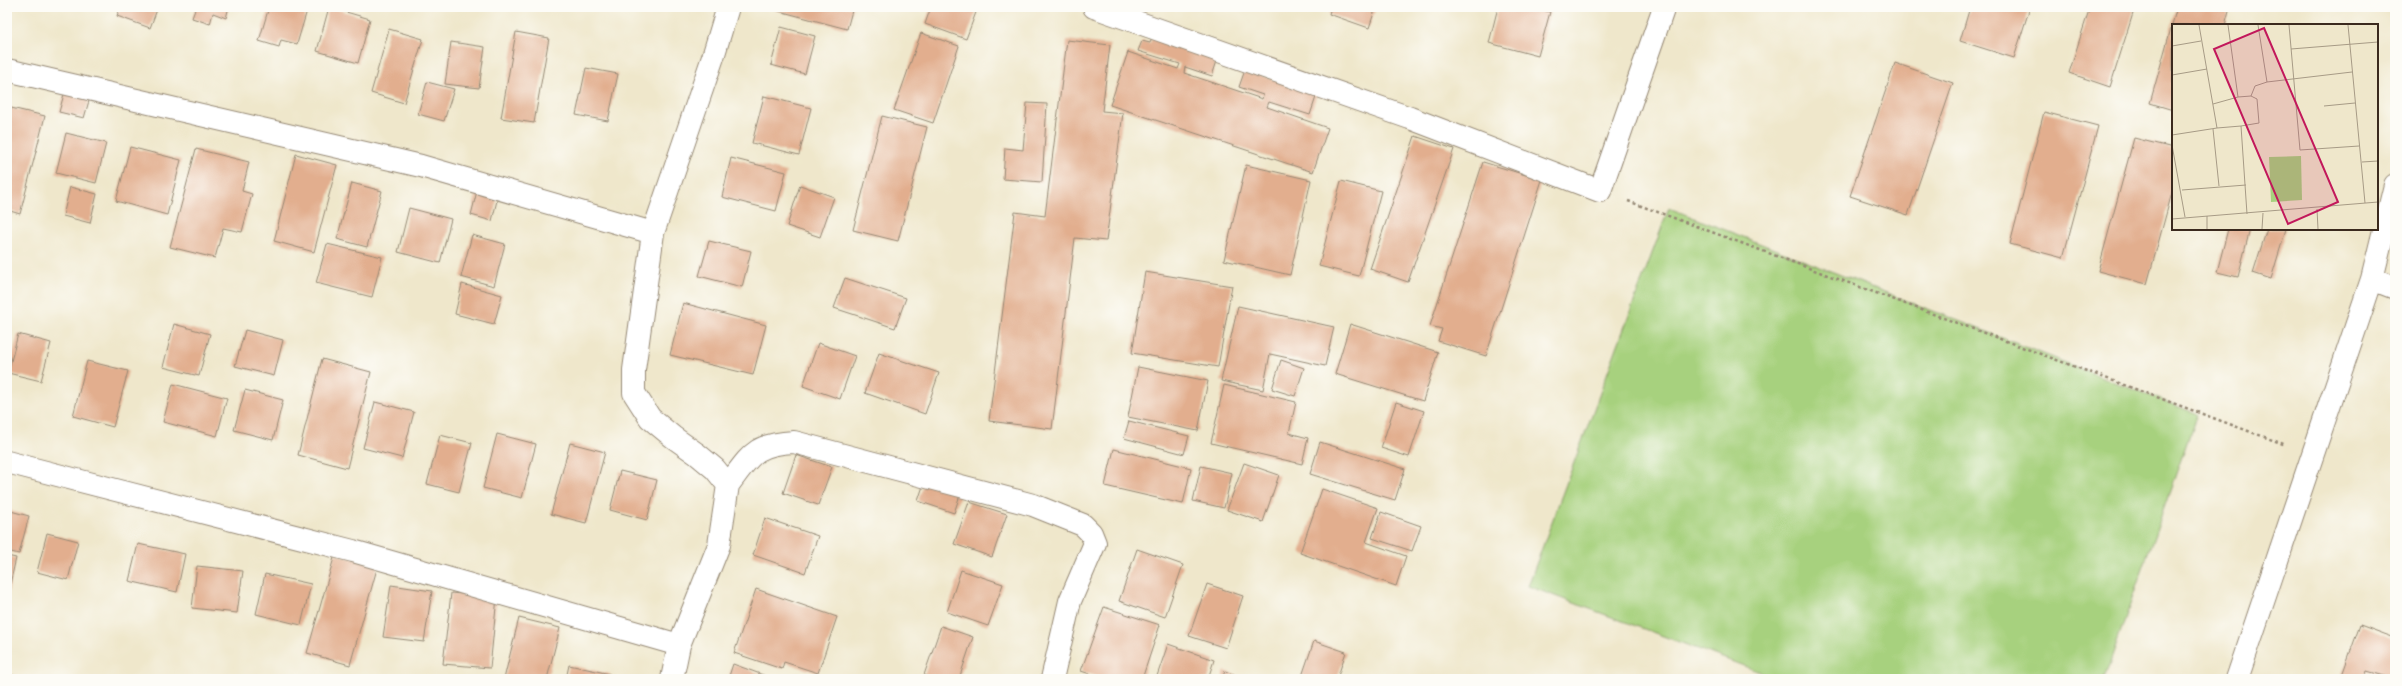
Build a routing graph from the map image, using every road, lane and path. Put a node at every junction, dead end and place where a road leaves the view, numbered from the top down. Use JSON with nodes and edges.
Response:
{"nodes":[{"id":1,"x":728,"y":7,"type":"edge"},
{"id":2,"x":1094,"y":7,"type":"edge"},
{"id":3,"x":1664,"y":7,"type":"edge"},
{"id":4,"x":7,"y":70,"type":"edge"},
{"id":5,"x":2395,"y":185,"type":"edge"},
{"id":6,"x":1600,"y":191,"type":"junction"},
{"id":7,"x":653,"y":233,"type":"junction"},
{"id":8,"x":2372,"y":280,"type":"junction"},
{"id":9,"x":2395,"y":288,"type":"edge"},
{"id":10,"x":2313,"y":455,"type":"junction"},
{"id":11,"x":7,"y":462,"type":"edge"},
{"id":12,"x":728,"y":485,"type":"junction"},
{"id":13,"x":679,"y":645,"type":"junction"},
{"id":14,"x":672,"y":679,"type":"edge"},
{"id":15,"x":1052,"y":679,"type":"edge"},
{"id":16,"x":2238,"y":679,"type":"edge"}],
"edges":[{"from":1,"to":7,"type":"street"},
{"from":2,"to":6,"type":"street"},
{"from":3,"to":6,"type":"street"},
{"from":4,"to":7,"type":"street"},
{"from":5,"to":8,"type":"street"},
{"from":6,"to":10,"type":"path"},
{"from":7,"to":12,"type":"street"},
{"from":8,"to":9,"type":"street"},
{"from":8,"to":10,"type":"street"},
{"from":10,"to":16,"type":"street"},
{"from":11,"to":13,"type":"street"},
{"from":12,"to":13,"type":"street"},
{"from":12,"to":15,"type":"street"},
{"from":13,"to":14,"type":"street"}]}
